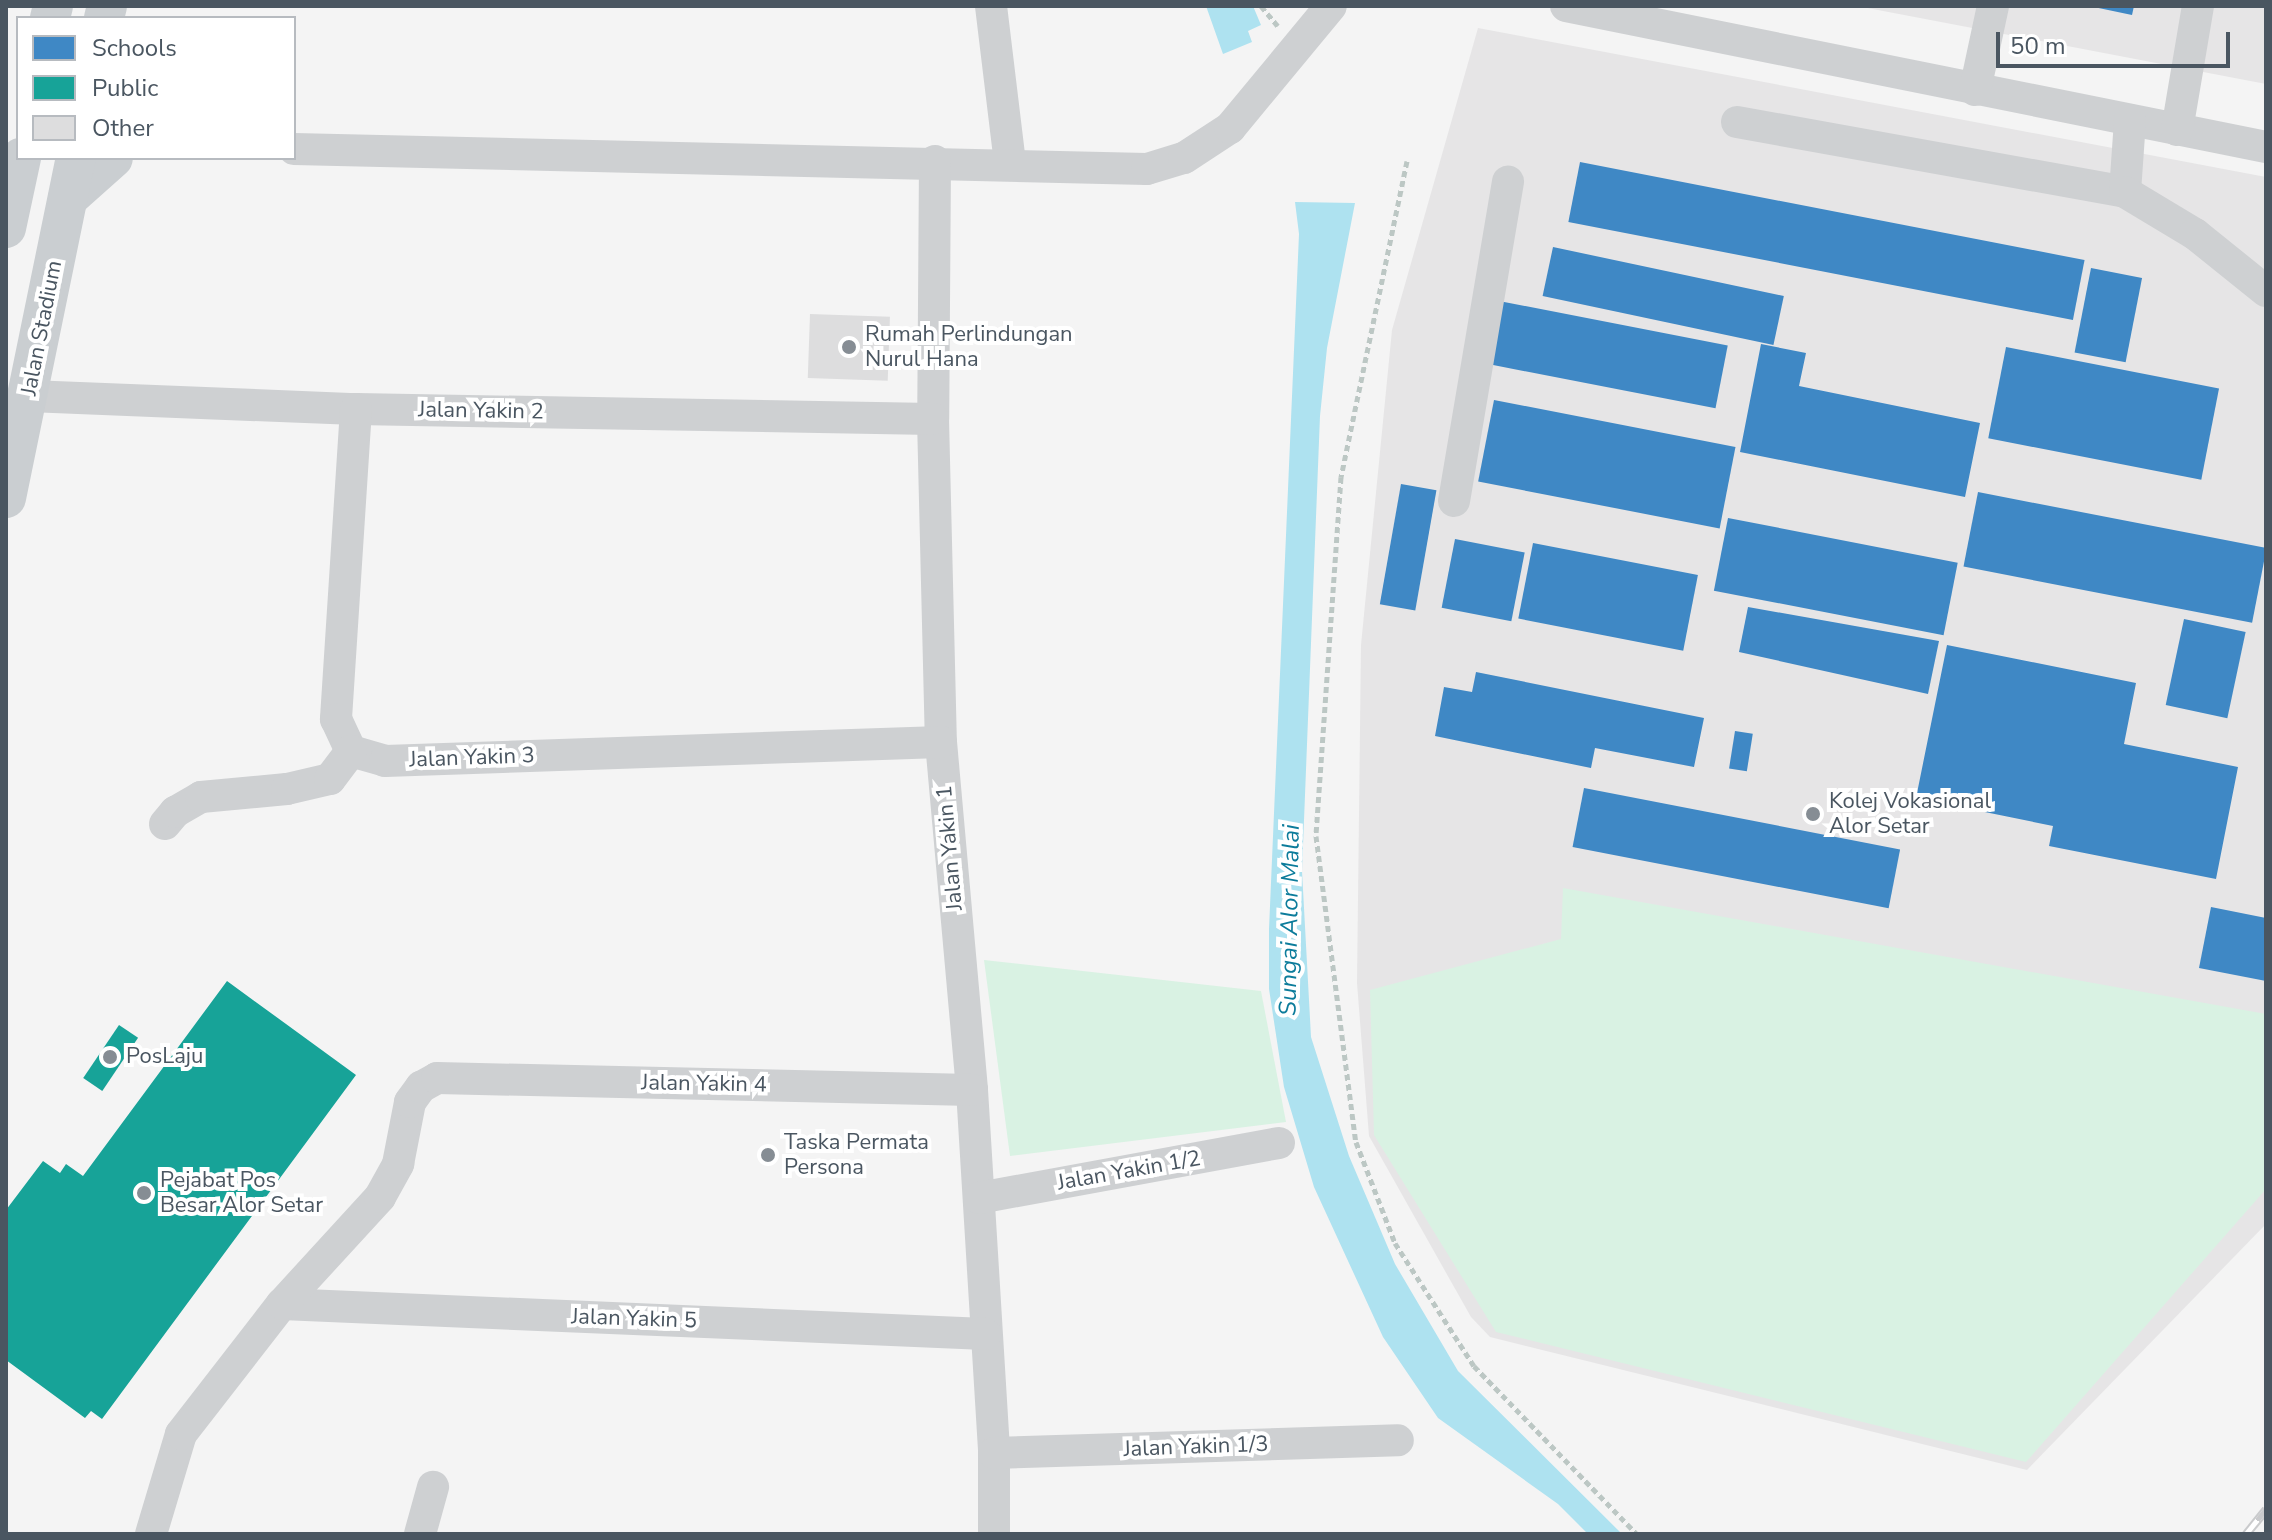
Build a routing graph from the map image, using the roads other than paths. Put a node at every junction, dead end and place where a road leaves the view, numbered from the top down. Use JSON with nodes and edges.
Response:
{"nodes":[{"id":1,"x":991,"y":6,"type":"edge"},
{"id":2,"x":1331,"y":6,"type":"edge"},
{"id":3,"x":1566,"y":6,"type":"edge"},
{"id":4,"x":1993,"y":6,"type":"edge"},
{"id":5,"x":2198,"y":6,"type":"edge"},
{"id":6,"x":1975,"y":90,"type":"junction"},
{"id":7,"x":2130,"y":120,"type":"junction"},
{"id":8,"x":1737,"y":122,"type":"dead end"},
{"id":9,"x":2177,"y":130,"type":"junction"},
{"id":10,"x":2266,"y":147,"type":"edge"},
{"id":11,"x":296,"y":149,"type":"edge"},
{"id":12,"x":21,"y":160,"type":"edge"},
{"id":13,"x":76,"y":160,"type":"edge"},
{"id":14,"x":111,"y":160,"type":"edge"},
{"id":15,"x":935,"y":161,"type":"junction"},
{"id":16,"x":1010,"y":163,"type":"junction"},
{"id":17,"x":1508,"y":182,"type":"dead end"},
{"id":18,"x":2125,"y":192,"type":"junction"},
{"id":19,"x":68,"y":198,"type":"junction"},
{"id":20,"x":6,"y":228,"type":"edge"},
{"id":21,"x":2266,"y":291,"type":"edge"},
{"id":22,"x":29,"y":396,"type":"junction"},
{"id":23,"x":356,"y":409,"type":"junction"},
{"id":24,"x":933,"y":419,"type":"junction"},
{"id":25,"x":6,"y":498,"type":"edge"},
{"id":26,"x":1454,"y":501,"type":"dead end"},
{"id":27,"x":941,"y":742,"type":"junction"},
{"id":28,"x":351,"y":751,"type":"junction"},
{"id":29,"x":165,"y":824,"type":"dead end"},
{"id":30,"x":972,"y":1090,"type":"junction"},
{"id":31,"x":1279,"y":1143,"type":"dead end"},
{"id":32,"x":979,"y":1198,"type":"junction"},
{"id":33,"x":282,"y":1304,"type":"junction"},
{"id":34,"x":985,"y":1334,"type":"junction"},
{"id":35,"x":1398,"y":1440,"type":"dead end"},
{"id":36,"x":994,"y":1453,"type":"junction"},
{"id":37,"x":433,"y":1487,"type":"dead end"},
{"id":38,"x":151,"y":1534,"type":"edge"},
{"id":39,"x":420,"y":1534,"type":"edge"},
{"id":40,"x":994,"y":1534,"type":"edge"}],
"edges":[{"from":1,"to":16,"type":"street"},
{"from":2,"to":16,"type":"street"},
{"from":3,"to":6,"type":"street"},
{"from":4,"to":6,"type":"street"},
{"from":5,"to":9,"type":"street"},
{"from":6,"to":7,"type":"street"},
{"from":7,"to":9,"type":"street"},
{"from":7,"to":18,"type":"street"},
{"from":8,"to":18,"type":"street"},
{"from":9,"to":10,"type":"street"},
{"from":11,"to":15,"type":"street"},
{"from":12,"to":20,"type":"main road"},
{"from":13,"to":19,"type":"main road","name":"Jalan Stadium"},
{"from":14,"to":19,"type":"main road"},
{"from":15,"to":16,"type":"street"},
{"from":15,"to":24,"type":"street","name":"Jalan Yakin 1"},
{"from":17,"to":26,"type":"street"},
{"from":18,"to":21,"type":"street"},
{"from":19,"to":22,"type":"main road","name":"Jalan Stadium"},
{"from":22,"to":23,"type":"street","name":"Jalan Yakin 2"},
{"from":22,"to":25,"type":"main road","name":"Jalan Stadium"},
{"from":23,"to":24,"type":"street","name":"Jalan Yakin 2"},
{"from":23,"to":28,"type":"street"},
{"from":24,"to":27,"type":"street","name":"Jalan Yakin 1"},
{"from":27,"to":28,"type":"street","name":"Jalan Yakin 3"},
{"from":27,"to":30,"type":"street","name":"Jalan Yakin 1"},
{"from":28,"to":29,"type":"street"},
{"from":30,"to":32,"type":"street","name":"Jalan Yakin 1"},
{"from":30,"to":33,"type":"street","name":"Jalan Yakin 4"},
{"from":31,"to":32,"type":"street","name":"Jalan Yakin 1/2"},
{"from":32,"to":34,"type":"street","name":"Jalan Yakin 1"},
{"from":33,"to":34,"type":"street","name":"Jalan Yakin 5"},
{"from":33,"to":38,"type":"street"},
{"from":34,"to":36,"type":"street","name":"Jalan Yakin 1"},
{"from":35,"to":36,"type":"street","name":"Jalan Yakin 1/3"},
{"from":36,"to":40,"type":"street","name":"Jalan Yakin 1"},
{"from":37,"to":39,"type":"street"}]}
